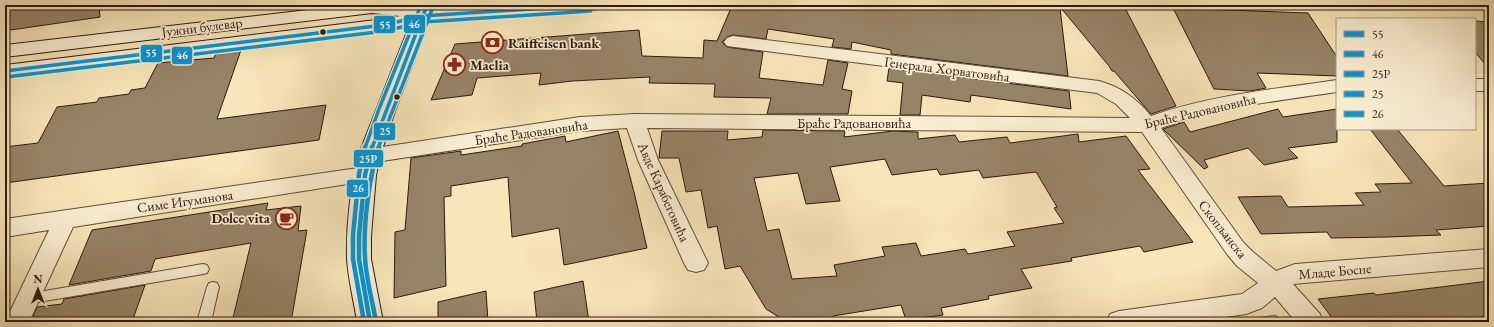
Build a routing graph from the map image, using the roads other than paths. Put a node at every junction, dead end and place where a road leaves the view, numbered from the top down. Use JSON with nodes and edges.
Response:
{"nodes":[{"id":1,"x":591,"y":5,"type":"edge"},
{"id":2,"x":365,"y":7,"type":"edge"},
{"id":3,"x":547,"y":7,"type":"edge"},
{"id":4,"x":424,"y":10,"type":"edge"},
{"id":5,"x":733,"y":42,"type":"dead end"},
{"id":6,"x":5,"y":51,"type":"edge"},
{"id":7,"x":5,"y":71,"type":"edge"},
{"id":8,"x":1476,"y":85,"type":"edge"},
{"id":9,"x":1489,"y":85,"type":"edge"},
{"id":10,"x":1336,"y":86,"type":"edge"},
{"id":11,"x":635,"y":120,"type":"junction"},
{"id":12,"x":1147,"y":125,"type":"junction"},
{"id":13,"x":367,"y":166,"type":"junction"},
{"id":14,"x":66,"y":218,"type":"junction"},
{"id":15,"x":5,"y":228,"type":"edge"},
{"id":16,"x":1489,"y":258,"type":"edge"},
{"id":17,"x":696,"y":263,"type":"dead end"},
{"id":18,"x":203,"y":269,"type":"dead end"},
{"id":19,"x":1275,"y":282,"type":"junction"},
{"id":20,"x":213,"y":287,"type":"dead end"},
{"id":21,"x":28,"y":299,"type":"junction"},
{"id":22,"x":17,"y":322,"type":"edge"},
{"id":23,"x":204,"y":322,"type":"edge"},
{"id":24,"x":370,"y":322,"type":"edge"},
{"id":25,"x":1119,"y":322,"type":"edge"},
{"id":26,"x":1311,"y":322,"type":"edge"}],
"edges":[{"from":1,"to":3,"type":"main road","name":"Јужни булевар"},
{"from":2,"to":4,"type":"main road","name":"Јужни булевар"},
{"from":2,"to":6,"type":"main road","name":"Јужни булевар"},
{"from":3,"to":4,"type":"main road","name":"Јужни булевар"},
{"from":4,"to":7,"type":"main road","name":"Јужни булевар"},
{"from":4,"to":13,"type":"main road"},
{"from":5,"to":12,"type":"street","name":"Генерала Хорватовића"},
{"from":8,"to":9,"type":"street"},
{"from":10,"to":12,"type":"street","name":"Браће Радовановића"},
{"from":11,"to":12,"type":"street","name":"Браће Радовановића"},
{"from":11,"to":13,"type":"street","name":"Браће Радовановића"},
{"from":11,"to":17,"type":"street","name":"Авде Карабеговића"},
{"from":12,"to":19,"type":"street","name":"Скопљанска"},
{"from":13,"to":14,"type":"street","name":"Симе Игуманова"},
{"from":13,"to":24,"type":"main road"},
{"from":14,"to":15,"type":"street","name":"Симе Игуманова"},
{"from":14,"to":21,"type":"street"},
{"from":16,"to":19,"type":"street","name":"Младе Босне"},
{"from":18,"to":21,"type":"lane"},
{"from":19,"to":25,"type":"street","name":"Младе Босне"},
{"from":19,"to":26,"type":"street","name":"Скопљанска"},
{"from":20,"to":23,"type":"lane"},
{"from":21,"to":22,"type":"street"}]}
